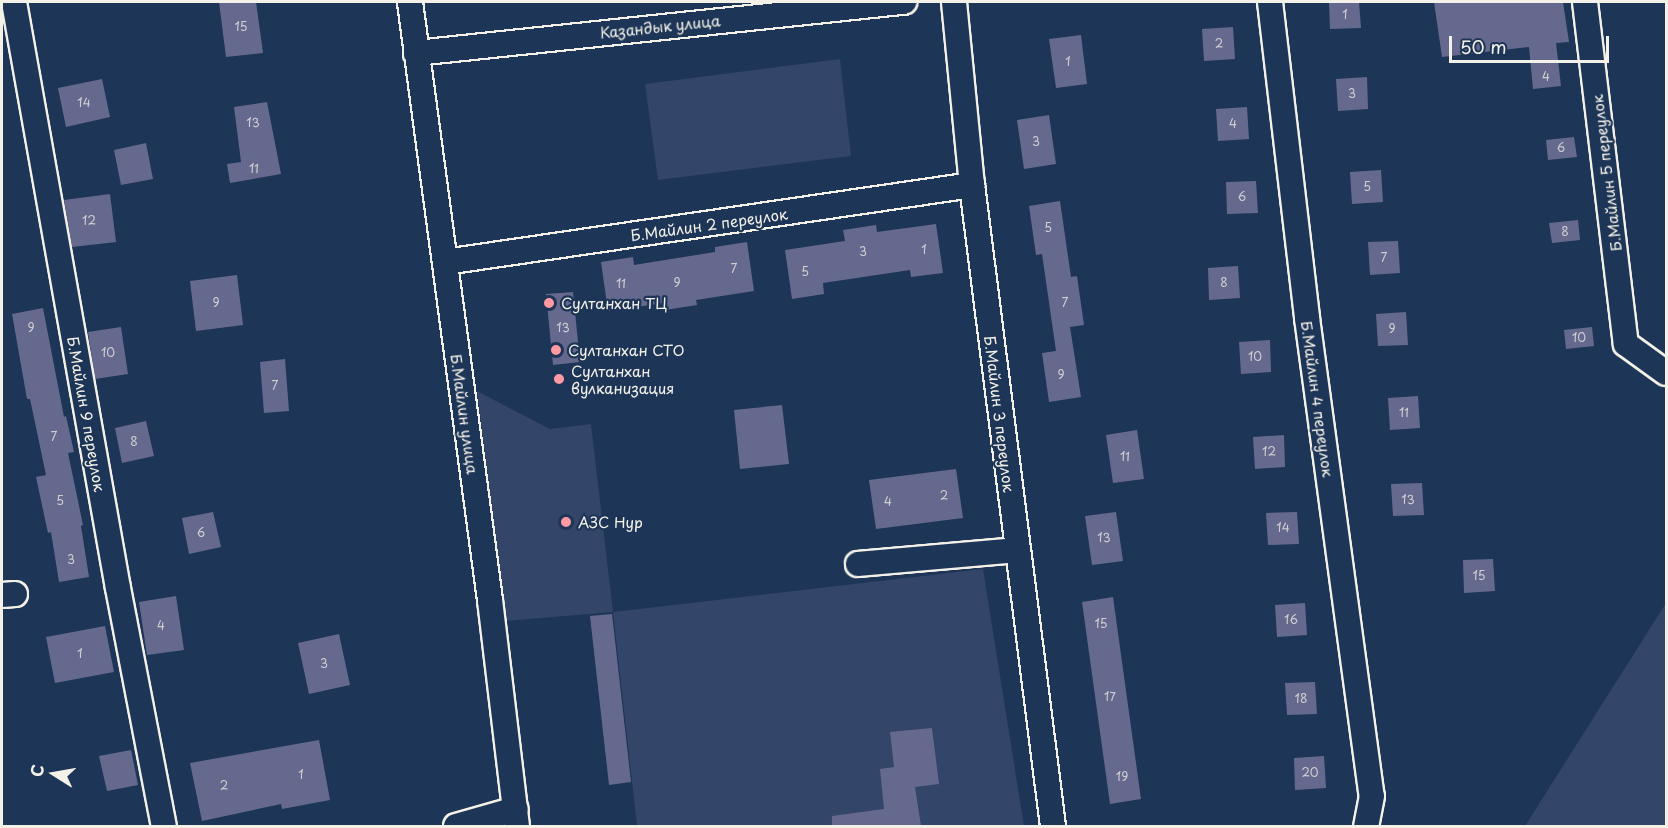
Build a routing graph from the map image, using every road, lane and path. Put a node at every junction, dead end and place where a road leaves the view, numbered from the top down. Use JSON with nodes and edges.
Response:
{"nodes":[{"id":1,"x":14,"y":2,"type":"edge"},
{"id":2,"x":410,"y":2,"type":"edge"},
{"id":3,"x":904,"y":2,"type":"edge"},
{"id":4,"x":954,"y":2,"type":"edge"},
{"id":5,"x":1270,"y":2,"type":"edge"},
{"id":6,"x":1585,"y":2,"type":"edge"},
{"id":7,"x":416,"y":53,"type":"junction"},
{"id":8,"x":972,"y":185,"type":"junction"},
{"id":9,"x":446,"y":262,"type":"junction"},
{"id":10,"x":1666,"y":373,"type":"edge"},
{"id":11,"x":1017,"y":550,"type":"junction"},
{"id":12,"x":858,"y":564,"type":"dead end"},
{"id":13,"x":517,"y":818,"type":"edge"},
{"id":14,"x":164,"y":826,"type":"edge"},
{"id":15,"x":456,"y":826,"type":"edge"},
{"id":16,"x":1053,"y":826,"type":"edge"},
{"id":17,"x":1366,"y":826,"type":"edge"}],
"edges":[{"from":1,"to":14,"type":"street","name":"Б.Майлин 9 переулок"},
{"from":2,"to":7,"type":"street","name":"Б.Майлин улица"},
{"from":3,"to":7,"type":"street","name":"Казандык улица"},
{"from":4,"to":8,"type":"street","name":"Б.Майлин 3 переулок"},
{"from":5,"to":17,"type":"street","name":"Б.Майлин 4 переулок"},
{"from":6,"to":10,"type":"street","name":"Б.Майлин 5 переулок"},
{"from":7,"to":9,"type":"street","name":"Б.Майлин улица"},
{"from":8,"to":9,"type":"street","name":"Б.Майлин 2 переулок"},
{"from":8,"to":11,"type":"street","name":"Б.Майлин 3 переулок"},
{"from":9,"to":13,"type":"street","name":"Б.Майлин улица"},
{"from":11,"to":12,"type":"street"},
{"from":11,"to":16,"type":"street","name":"Б.Майлин 3 переулок"},
{"from":13,"to":15,"type":"street"}]}
